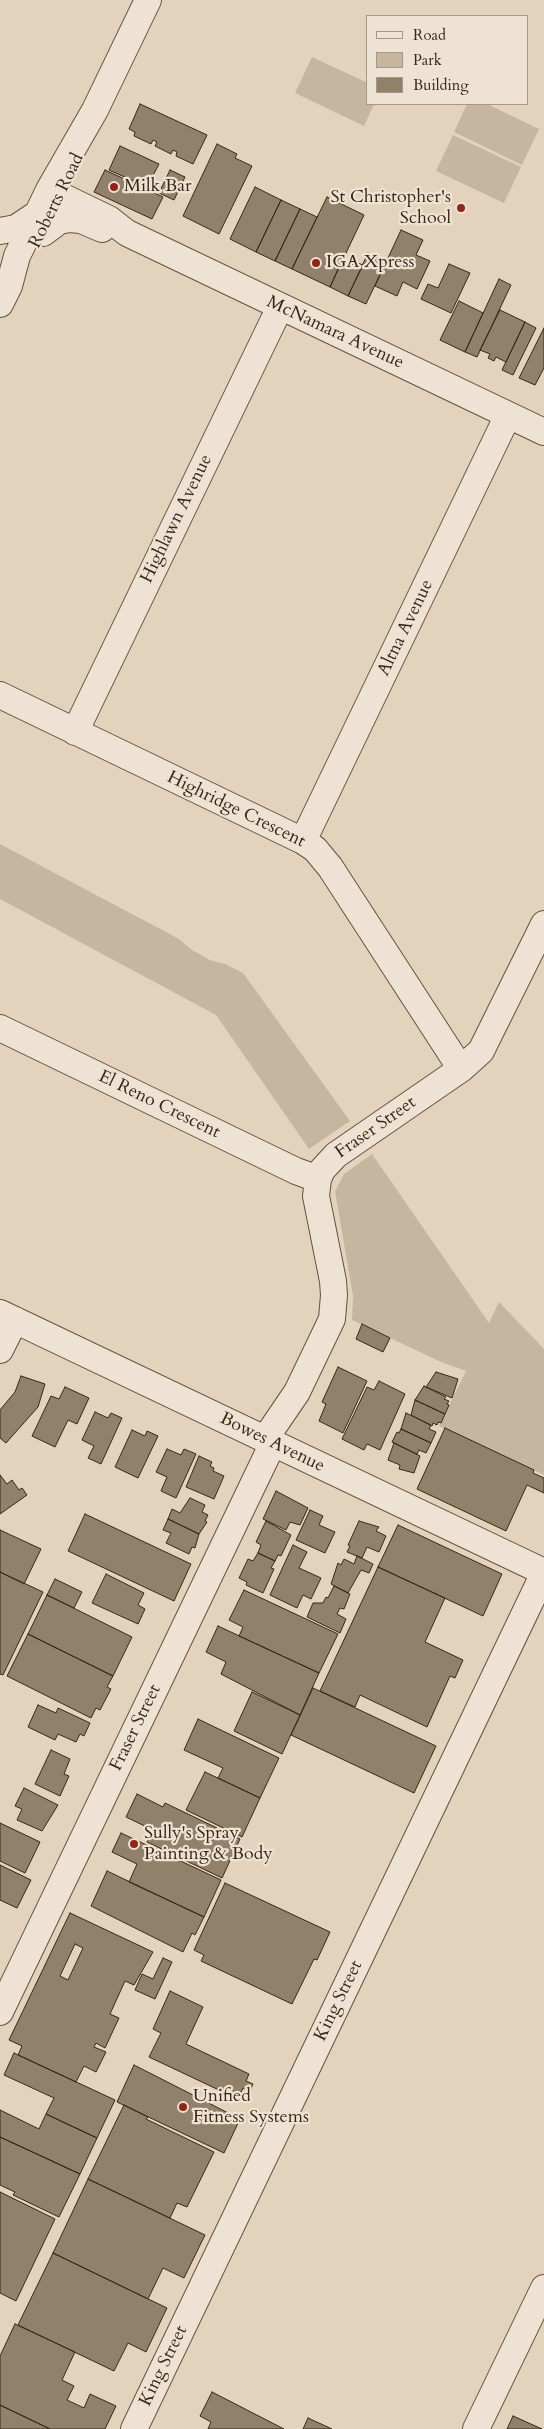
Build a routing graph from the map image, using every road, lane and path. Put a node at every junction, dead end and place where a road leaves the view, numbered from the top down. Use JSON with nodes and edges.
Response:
{"nodes":[{"id":1,"x":148,"y":0,"type":"edge"},
{"id":2,"x":55,"y":193,"type":"junction"},
{"id":3,"x":40,"y":223,"type":"junction"},
{"id":4,"x":0,"y":231,"type":"edge"},
{"id":5,"x":126,"y":233,"type":"junction"},
{"id":6,"x":15,"y":255,"type":"edge"},
{"id":7,"x":4,"y":295,"type":"edge"},
{"id":8,"x":280,"y":307,"type":"junction"},
{"id":9,"x":508,"y":415,"type":"junction"},
{"id":10,"x":544,"y":432,"type":"edge"},
{"id":11,"x":0,"y":695,"type":"edge"},
{"id":12,"x":75,"y":732,"type":"junction"},
{"id":13,"x":304,"y":841,"type":"junction"},
{"id":14,"x":544,"y":924,"type":"edge"},
{"id":15,"x":0,"y":1028,"type":"edge"},
{"id":16,"x":461,"y":1069,"type":"junction"},
{"id":17,"x":318,"y":1179,"type":"junction"},
{"id":18,"x":7,"y":1316,"type":"edge"},
{"id":19,"x":0,"y":1350,"type":"edge"},
{"id":20,"x":273,"y":1443,"type":"junction"},
{"id":21,"x":544,"y":1573,"type":"edge"},
{"id":22,"x":0,"y":2012,"type":"edge"},
{"id":23,"x":544,"y":2288,"type":"edge"},
{"id":24,"x":134,"y":2429,"type":"edge"},
{"id":25,"x":476,"y":2429,"type":"edge"}],
"edges":[{"from":1,"to":2,"type":"street","name":"Roberts Road"},
{"from":2,"to":3,"type":"street","name":"Roberts Road"},
{"from":2,"to":5,"type":"street","name":"McNamara Avenue"},
{"from":3,"to":4,"type":"street","name":"McNamara Avenue"},
{"from":3,"to":5,"type":"street","name":"McNamara Avenue"},
{"from":3,"to":6,"type":"street","name":"Roberts Road"},
{"from":5,"to":8,"type":"street","name":"McNamara Avenue"},
{"from":6,"to":7,"type":"street","name":"Roberts Road"},
{"from":8,"to":9,"type":"street","name":"McNamara Avenue"},
{"from":8,"to":12,"type":"street","name":"Highlawn Avenue"},
{"from":9,"to":10,"type":"street","name":"McNamara Avenue"},
{"from":9,"to":13,"type":"street","name":"Altna Avenue"},
{"from":11,"to":12,"type":"street","name":"Highridge Crescent"},
{"from":12,"to":13,"type":"street","name":"Highridge Crescent"},
{"from":13,"to":16,"type":"street","name":"Highridge Crescent"},
{"from":14,"to":16,"type":"street","name":"Fraser Street"},
{"from":15,"to":17,"type":"street","name":"El Reno Crescent"},
{"from":16,"to":17,"type":"street","name":"Fraser Street"},
{"from":17,"to":20,"type":"street","name":"Fraser Street"},
{"from":18,"to":19,"type":"street"},
{"from":18,"to":20,"type":"street","name":"Bowes Avenue"},
{"from":20,"to":21,"type":"street","name":"Bowes Avenue"},
{"from":20,"to":22,"type":"street","name":"Fraser Street"},
{"from":21,"to":24,"type":"street","name":"King Street"},
{"from":23,"to":25,"type":"street"}]}
